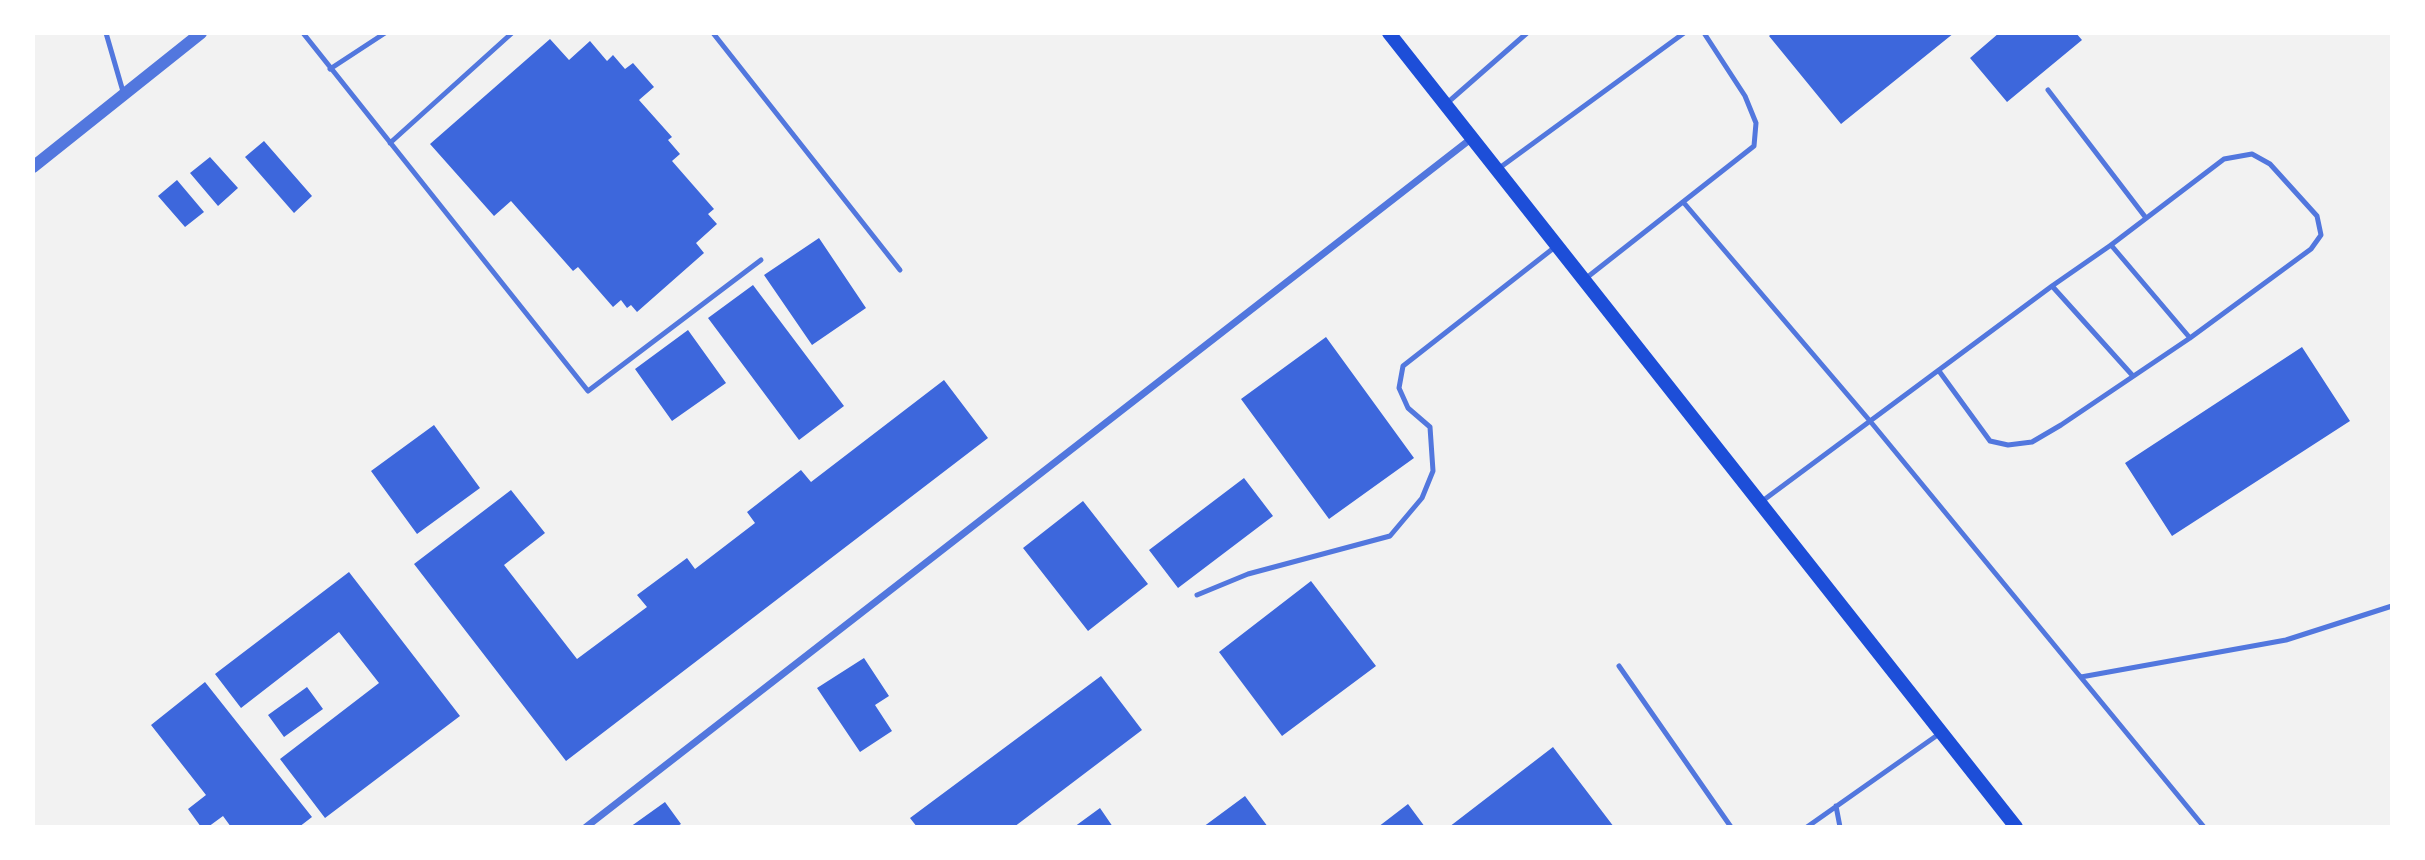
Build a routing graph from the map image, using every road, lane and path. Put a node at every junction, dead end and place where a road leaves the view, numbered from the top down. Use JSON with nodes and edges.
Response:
{"nodes":[{"id":1,"x":106,"y":33,"type":"edge"},
{"id":2,"x":201,"y":33,"type":"edge"},
{"id":3,"x":303,"y":33,"type":"edge"},
{"id":4,"x":385,"y":33,"type":"edge"},
{"id":5,"x":512,"y":33,"type":"edge"},
{"id":6,"x":712,"y":33,"type":"edge"},
{"id":7,"x":1389,"y":33,"type":"edge"},
{"id":8,"x":1527,"y":33,"type":"edge"},
{"id":9,"x":1684,"y":33,"type":"edge"},
{"id":10,"x":1704,"y":33,"type":"edge"},
{"id":11,"x":330,"y":69,"type":"junction"},
{"id":12,"x":2048,"y":90,"type":"dead end"},
{"id":13,"x":124,"y":94,"type":"junction"},
{"id":14,"x":1446,"y":104,"type":"junction"},
{"id":15,"x":1473,"y":137,"type":"junction"},
{"id":16,"x":390,"y":143,"type":"junction"},
{"id":17,"x":33,"y":167,"type":"edge"},
{"id":18,"x":1498,"y":169,"type":"junction"},
{"id":19,"x":1684,"y":203,"type":"junction"},
{"id":20,"x":2146,"y":218,"type":"junction"},
{"id":21,"x":1557,"y":245,"type":"junction"},
{"id":22,"x":2111,"y":245,"type":"junction"},
{"id":23,"x":761,"y":260,"type":"dead end"},
{"id":24,"x":900,"y":270,"type":"dead end"},
{"id":25,"x":1585,"y":279,"type":"junction"},
{"id":26,"x":2052,"y":286,"type":"junction"},
{"id":27,"x":2190,"y":338,"type":"junction"},
{"id":28,"x":1939,"y":370,"type":"junction"},
{"id":29,"x":2133,"y":376,"type":"junction"},
{"id":30,"x":1870,"y":421,"type":"junction"},
{"id":31,"x":1761,"y":503,"type":"junction"},
{"id":32,"x":1197,"y":595,"type":"dead end"},
{"id":33,"x":2392,"y":606,"type":"edge"},
{"id":34,"x":1619,"y":666,"type":"dead end"},
{"id":35,"x":2081,"y":677,"type":"junction"},
{"id":36,"x":1941,"y":732,"type":"junction"},
{"id":37,"x":1836,"y":806,"type":"junction"},
{"id":38,"x":586,"y":827,"type":"edge"},
{"id":39,"x":1731,"y":827,"type":"edge"},
{"id":40,"x":1807,"y":827,"type":"edge"},
{"id":41,"x":1840,"y":827,"type":"edge"},
{"id":42,"x":2016,"y":827,"type":"edge"},
{"id":43,"x":2204,"y":827,"type":"edge"}],
"edges":[{"from":1,"to":13,"type":"lane"},
{"from":2,"to":13,"type":"street"},
{"from":3,"to":11,"type":"lane"},
{"from":4,"to":11,"type":"lane"},
{"from":5,"to":16,"type":"lane"},
{"from":6,"to":24,"type":"lane"},
{"from":7,"to":14,"type":"main road"},
{"from":8,"to":14,"type":"lane"},
{"from":9,"to":18,"type":"lane"},
{"from":10,"to":19,"type":"lane"},
{"from":11,"to":16,"type":"lane"},
{"from":12,"to":20,"type":"lane"},
{"from":13,"to":17,"type":"street"},
{"from":14,"to":15,"type":"main road"},
{"from":15,"to":18,"type":"main road"},
{"from":15,"to":38,"type":"street"},
{"from":16,"to":23,"type":"lane"},
{"from":18,"to":21,"type":"main road"},
{"from":19,"to":25,"type":"lane"},
{"from":19,"to":30,"type":"lane"},
{"from":20,"to":22,"type":"lane"},
{"from":20,"to":27,"type":"lane"},
{"from":21,"to":25,"type":"main road"},
{"from":21,"to":32,"type":"lane"},
{"from":22,"to":26,"type":"lane"},
{"from":22,"to":27,"type":"lane"},
{"from":25,"to":31,"type":"main road"},
{"from":26,"to":28,"type":"lane"},
{"from":26,"to":29,"type":"lane"},
{"from":27,"to":29,"type":"lane"},
{"from":28,"to":29,"type":"lane"},
{"from":28,"to":30,"type":"lane"},
{"from":30,"to":31,"type":"lane"},
{"from":30,"to":35,"type":"lane"},
{"from":31,"to":36,"type":"main road"},
{"from":33,"to":35,"type":"lane"},
{"from":34,"to":39,"type":"lane"},
{"from":35,"to":43,"type":"lane"},
{"from":36,"to":37,"type":"lane"},
{"from":36,"to":42,"type":"main road"},
{"from":37,"to":40,"type":"lane"},
{"from":37,"to":41,"type":"lane"}]}
